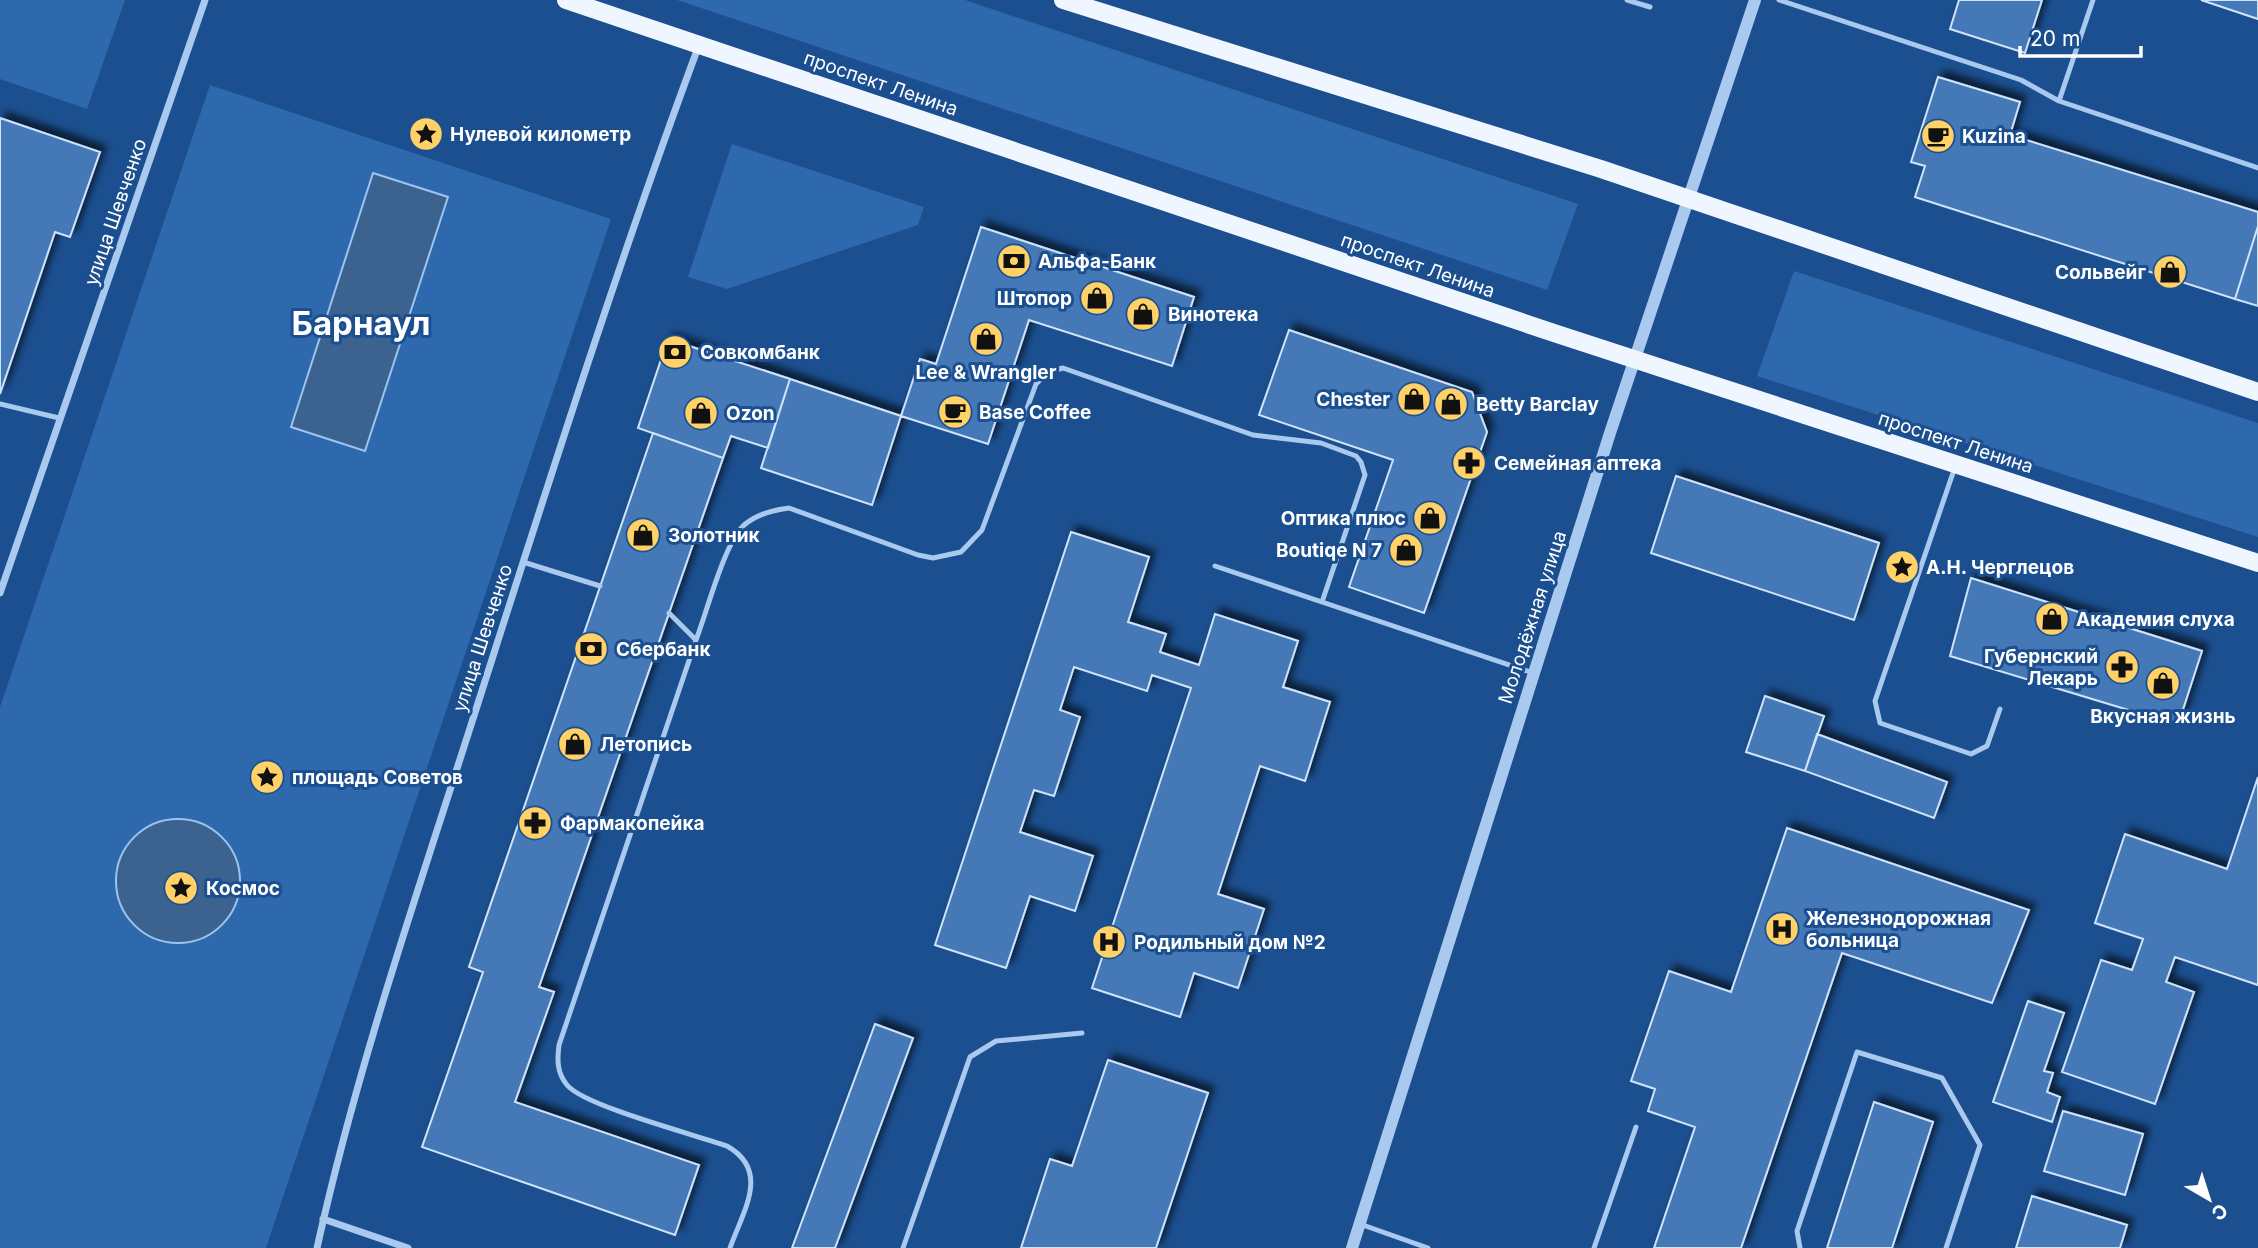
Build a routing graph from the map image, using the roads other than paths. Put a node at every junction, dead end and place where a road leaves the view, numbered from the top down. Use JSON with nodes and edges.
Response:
{"nodes":[{"id":1,"x":205,"y":0,"type":"edge"},
{"id":2,"x":566,"y":0,"type":"edge"},
{"id":3,"x":1063,"y":0,"type":"edge"},
{"id":4,"x":1627,"y":0,"type":"edge"},
{"id":5,"x":1755,"y":0,"type":"edge"},
{"id":6,"x":1779,"y":0,"type":"edge"},
{"id":7,"x":2093,"y":0,"type":"edge"},
{"id":8,"x":1650,"y":7,"type":"dead end"},
{"id":9,"x":699,"y":45,"type":"junction"},
{"id":10,"x":2059,"y":101,"type":"junction"},
{"id":11,"x":2258,"y":168,"type":"edge"},
{"id":12,"x":1689,"y":199,"type":"junction"},
{"id":13,"x":1636,"y":359,"type":"junction"},
{"id":14,"x":2258,"y":392,"type":"edge"},
{"id":15,"x":0,"y":404,"type":"edge"},
{"id":16,"x":59,"y":418,"type":"junction"},
{"id":17,"x":1956,"y":464,"type":"junction"},
{"id":18,"x":523,"y":562,"type":"junction"},
{"id":19,"x":2258,"y":564,"type":"edge"},
{"id":20,"x":1215,"y":566,"type":"dead end"},
{"id":21,"x":600,"y":586,"type":"dead end"},
{"id":22,"x":0,"y":593,"type":"edge"},
{"id":23,"x":1322,"y":602,"type":"junction"},
{"id":24,"x":669,"y":613,"type":"dead end"},
{"id":25,"x":696,"y":640,"type":"junction"},
{"id":26,"x":1534,"y":673,"type":"junction"},
{"id":27,"x":2000,"y":709,"type":"dead end"},
{"id":28,"x":1082,"y":1033,"type":"dead end"},
{"id":29,"x":1636,"y":1127,"type":"dead end"},
{"id":30,"x":323,"y":1219,"type":"junction"},
{"id":31,"x":1360,"y":1224,"type":"junction"},
{"id":32,"x":317,"y":1248,"type":"edge"},
{"id":33,"x":408,"y":1248,"type":"edge"},
{"id":34,"x":730,"y":1248,"type":"edge"},
{"id":35,"x":903,"y":1248,"type":"edge"},
{"id":36,"x":1352,"y":1248,"type":"edge"},
{"id":37,"x":1428,"y":1248,"type":"edge"},
{"id":38,"x":1594,"y":1248,"type":"edge"},
{"id":39,"x":1800,"y":1248,"type":"edge"},
{"id":40,"x":1946,"y":1248,"type":"edge"}],
"edges":[{"from":1,"to":16,"type":"street","name":"улица Шевченко"},
{"from":2,"to":9,"type":"main road","name":"проспект Ленина"},
{"from":3,"to":12,"type":"main road"},
{"from":4,"to":8,"type":"lane"},
{"from":5,"to":12,"type":"street","name":"Молодёжная улица"},
{"from":6,"to":10,"type":"lane"},
{"from":7,"to":10,"type":"lane"},
{"from":9,"to":13,"type":"main road","name":"проспект Ленина"},
{"from":9,"to":18,"type":"street","name":"улица Шевченко"},
{"from":10,"to":11,"type":"lane"},
{"from":12,"to":13,"type":"street","name":"Молодёжная улица"},
{"from":12,"to":14,"type":"main road"},
{"from":13,"to":17,"type":"main road","name":"проспект Ленина"},
{"from":13,"to":26,"type":"street","name":"Молодёжная улица"},
{"from":15,"to":16,"type":"lane"},
{"from":16,"to":22,"type":"street","name":"улица Шевченко"},
{"from":17,"to":19,"type":"main road","name":"проспект Ленина"},
{"from":17,"to":27,"type":"lane"},
{"from":18,"to":21,"type":"lane"},
{"from":18,"to":30,"type":"street","name":"улица Шевченко"},
{"from":20,"to":23,"type":"lane"},
{"from":23,"to":25,"type":"lane"},
{"from":23,"to":26,"type":"lane"},
{"from":24,"to":25,"type":"lane"},
{"from":25,"to":34,"type":"lane"},
{"from":26,"to":31,"type":"street","name":"Молодёжная улица"},
{"from":28,"to":35,"type":"lane"},
{"from":29,"to":38,"type":"lane"},
{"from":30,"to":32,"type":"street","name":"улица Шевченко"},
{"from":30,"to":33,"type":"street"},
{"from":31,"to":36,"type":"street","name":"Молодёжная улица"},
{"from":31,"to":37,"type":"lane"},
{"from":39,"to":40,"type":"lane"}]}
